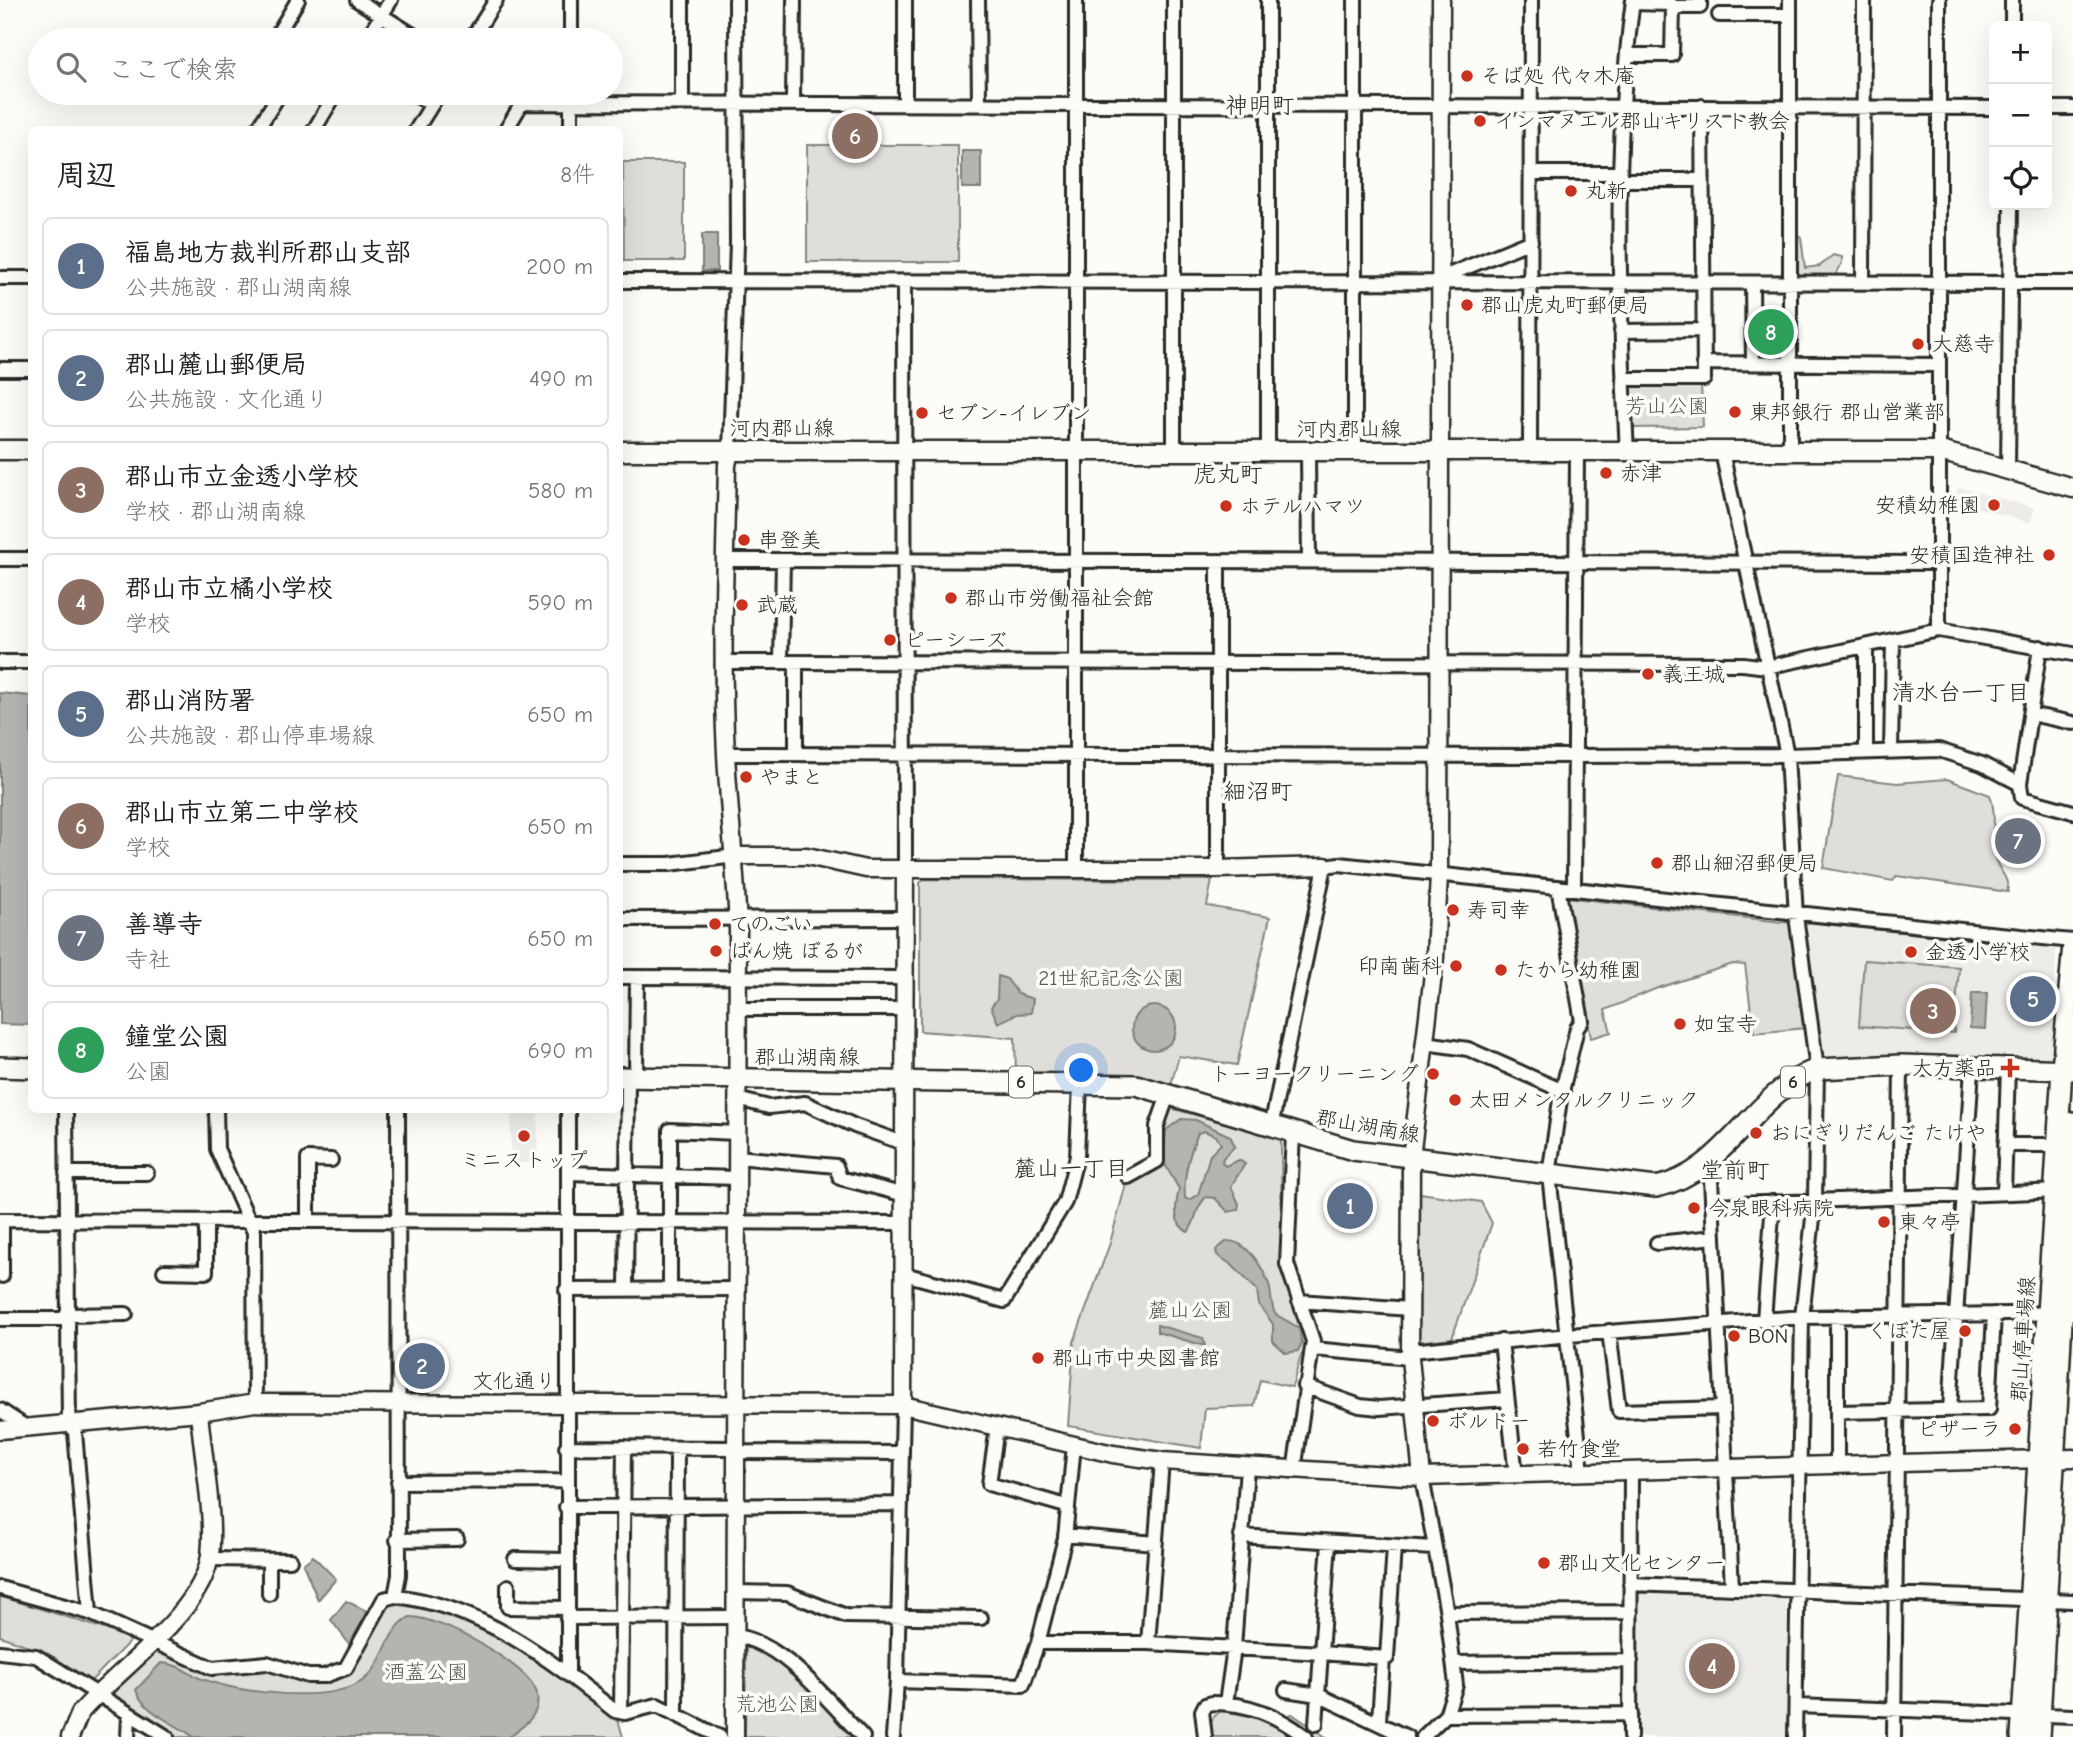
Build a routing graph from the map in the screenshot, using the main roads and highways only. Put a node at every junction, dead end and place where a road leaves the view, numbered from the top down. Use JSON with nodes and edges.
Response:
{"nodes":[{"id":1,"x":0,"y":450,"type":"edge"},
{"id":2,"x":28,"y":450,"type":"edge"},
{"id":3,"x":623,"y":451,"type":"edge"},
{"id":4,"x":2073,"y":488,"type":"edge"},
{"id":5,"x":2073,"y":942,"type":"edge"},
{"id":6,"x":0,"y":1067,"type":"edge"},
{"id":7,"x":28,"y":1068,"type":"edge"},
{"id":8,"x":2067,"y":1070,"type":"edge"},
{"id":9,"x":628,"y":1077,"type":"edge"},
{"id":10,"x":2069,"y":1136,"type":"edge"},
{"id":11,"x":2066,"y":1190,"type":"edge"},
{"id":12,"x":2062,"y":1313,"type":"edge"},
{"id":13,"x":2031,"y":1715,"type":"junction"},
{"id":14,"x":2021,"y":1737,"type":"edge"},
{"id":15,"x":2039,"y":1737,"type":"edge"}],
"edges":[{"from":1,"to":2,"type":"main road"},
{"from":3,"to":4,"type":"main road","name":"河内郡山線"},
{"from":5,"to":8,"type":"main road","name":"郡山停車場線"},
{"from":6,"to":7,"type":"main road"},
{"from":8,"to":9,"type":"main road","name":"郡山湖南線","number":"6"},
{"from":8,"to":10,"type":"main road","name":"郡山停車場線"},
{"from":10,"to":11,"type":"main road","name":"郡山停車場線"},
{"from":11,"to":12,"type":"main road","name":"郡山停車場線"},
{"from":12,"to":13,"type":"main road","name":"郡山停車場線"},
{"from":13,"to":14,"type":"main road","name":"郡山停車場線"},
{"from":13,"to":15,"type":"main road","name":"郡山停車場線"}]}
